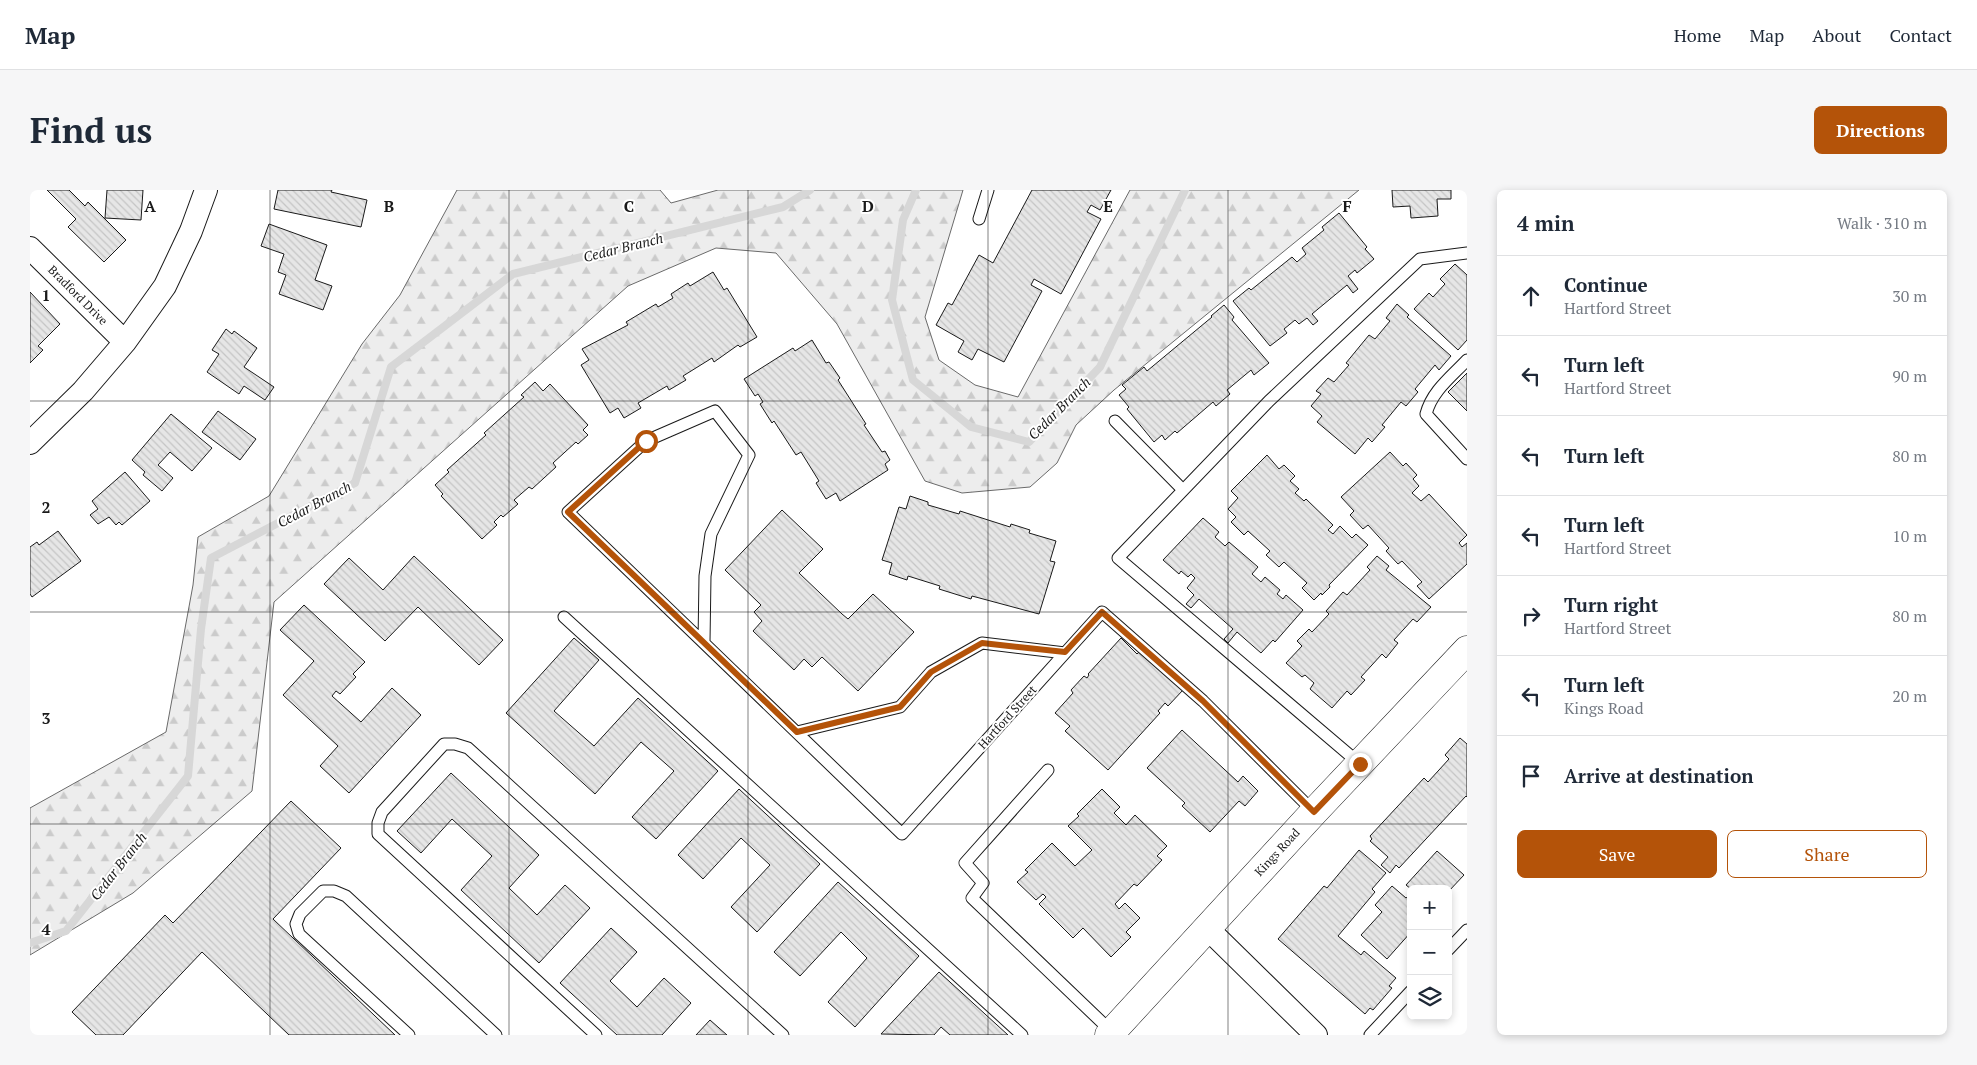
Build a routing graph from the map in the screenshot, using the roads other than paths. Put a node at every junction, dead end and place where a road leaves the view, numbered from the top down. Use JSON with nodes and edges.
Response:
{"nodes":[{"id":1,"x":206,"y":190,"type":"edge"},
{"id":2,"x":988,"y":190,"type":"edge"},
{"id":3,"x":979,"y":219,"type":"dead end"},
{"id":4,"x":30,"y":248,"type":"edge"},
{"id":5,"x":1467,"y":254,"type":"edge"},
{"id":6,"x":125,"y":342,"type":"junction"},
{"id":7,"x":1467,"y":360,"type":"edge"},
{"id":8,"x":1115,"y":421,"type":"dead end"},
{"id":9,"x":30,"y":444,"type":"edge"},
{"id":10,"x":1467,"y":459,"type":"edge"},
{"id":11,"x":1183,"y":490,"type":"junction"},
{"id":12,"x":564,"y":617,"type":"dead end"},
{"id":13,"x":704,"y":642,"type":"junction"},
{"id":14,"x":1467,"y":650,"type":"edge"},
{"id":15,"x":1065,"y":652,"type":"junction"},
{"id":16,"x":797,"y":732,"type":"junction"},
{"id":17,"x":1360,"y":764,"type":"junction"},
{"id":18,"x":1048,"y":770,"type":"dead end"},
{"id":19,"x":1314,"y":812,"type":"junction"},
{"id":20,"x":1207,"y":928,"type":"junction"},
{"id":21,"x":1467,"y":930,"type":"edge"},
{"id":22,"x":1452,"y":946,"type":"edge"},
{"id":23,"x":1407,"y":995,"type":"edge"},
{"id":24,"x":1110,"y":1034,"type":"edge"},
{"id":25,"x":409,"y":1035,"type":"edge"},
{"id":26,"x":496,"y":1035,"type":"edge"},
{"id":27,"x":596,"y":1035,"type":"edge"},
{"id":28,"x":783,"y":1035,"type":"edge"},
{"id":29,"x":1022,"y":1035,"type":"edge"},
{"id":30,"x":1316,"y":1035,"type":"edge"},
{"id":31,"x":1370,"y":1035,"type":"edge"}],
"edges":[{"from":1,"to":6,"type":"street"},
{"from":2,"to":3,"type":"lane"},
{"from":4,"to":6,"type":"street","name":"Bradford Drive"},
{"from":5,"to":11,"type":"lane"},
{"from":6,"to":9,"type":"street"},
{"from":7,"to":10,"type":"lane"},
{"from":8,"to":11,"type":"lane"},
{"from":11,"to":17,"type":"lane"},
{"from":12,"to":29,"type":"lane"},
{"from":13,"to":13,"type":"lane","name":"Hartford Street"},
{"from":13,"to":16,"type":"lane","name":"Hartford Street"},
{"from":14,"to":17,"type":"street","name":"Kings Road"},
{"from":15,"to":16,"type":"lane"},
{"from":15,"to":16,"type":"lane","name":"Hartford Street"},
{"from":15,"to":19,"type":"lane","name":"Hartford Street"},
{"from":17,"to":19,"type":"street","name":"Kings Road"},
{"from":18,"to":24,"type":"lane"},
{"from":19,"to":20,"type":"street","name":"Kings Road"},
{"from":20,"to":24,"type":"street","name":"Kings Road"},
{"from":20,"to":30,"type":"street"},
{"from":21,"to":22,"type":"lane"},
{"from":23,"to":31,"type":"lane"},
{"from":25,"to":26,"type":"lane"},
{"from":27,"to":28,"type":"lane"}]}
